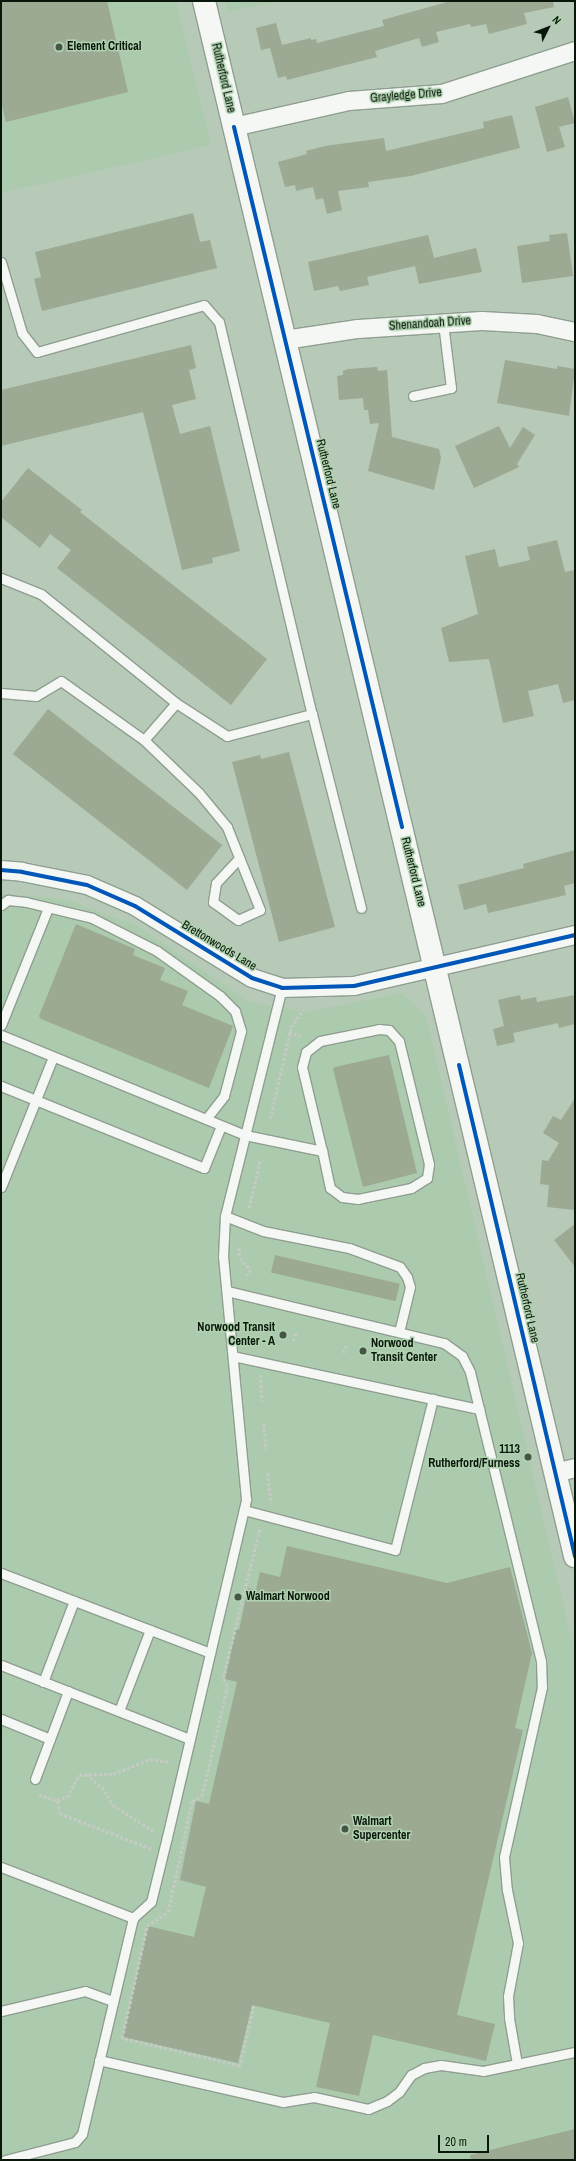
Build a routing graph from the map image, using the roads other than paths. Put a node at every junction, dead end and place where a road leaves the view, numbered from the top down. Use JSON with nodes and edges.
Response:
{"nodes":[{"id":1,"x":204,"y":1,"type":"edge"},
{"id":2,"x":575,"y":51,"type":"edge"},
{"id":3,"x":234,"y":127,"type":"junction"},
{"id":4,"x":1,"y":262,"type":"edge"},
{"id":5,"x":443,"y":323,"type":"junction"},
{"id":6,"x":575,"y":332,"type":"edge"},
{"id":7,"x":285,"y":340,"type":"junction"},
{"id":8,"x":413,"y":396,"type":"dead end"},
{"id":9,"x":1,"y":578,"type":"edge"},
{"id":10,"x":1,"y":693,"type":"edge"},
{"id":11,"x":176,"y":703,"type":"junction"},
{"id":12,"x":312,"y":714,"type":"junction"},
{"id":13,"x":144,"y":740,"type":"junction"},
{"id":14,"x":239,"y":858,"type":"junction"},
{"id":15,"x":1,"y":870,"type":"edge"},
{"id":16,"x":1,"y":905,"type":"edge"},
{"id":17,"x":48,"y":908,"type":"junction"},
{"id":18,"x":361,"y":908,"type":"dead end"},
{"id":19,"x":575,"y":934,"type":"edge"},
{"id":20,"x":436,"y":967,"type":"junction"},
{"id":21,"x":282,"y":988,"type":"junction"},
{"id":22,"x":1,"y":1025,"type":"edge"},
{"id":23,"x":1,"y":1035,"type":"edge"},
{"id":24,"x":53,"y":1057,"type":"junction"},
{"id":25,"x":1,"y":1086,"type":"edge"},
{"id":26,"x":36,"y":1100,"type":"junction"},
{"id":27,"x":206,"y":1120,"type":"junction"},
{"id":28,"x":221,"y":1126,"type":"junction"},
{"id":29,"x":245,"y":1135,"type":"junction"},
{"id":30,"x":322,"y":1150,"type":"junction"},
{"id":31,"x":1,"y":1187,"type":"edge"},
{"id":32,"x":225,"y":1216,"type":"junction"},
{"id":33,"x":227,"y":1291,"type":"junction"},
{"id":34,"x":399,"y":1332,"type":"junction"},
{"id":35,"x":233,"y":1356,"type":"junction"},
{"id":36,"x":433,"y":1400,"type":"junction"},
{"id":37,"x":479,"y":1409,"type":"junction"},
{"id":38,"x":565,"y":1471,"type":"edge"},
{"id":39,"x":244,"y":1510,"type":"junction"},
{"id":40,"x":575,"y":1556,"type":"edge"},
{"id":41,"x":1,"y":1573,"type":"edge"},
{"id":42,"x":74,"y":1601,"type":"junction"},
{"id":43,"x":150,"y":1630,"type":"junction"},
{"id":44,"x":210,"y":1654,"type":"junction"},
{"id":45,"x":1,"y":1665,"type":"edge"},
{"id":46,"x":43,"y":1682,"type":"junction"},
{"id":47,"x":68,"y":1691,"type":"junction"},
{"id":48,"x":119,"y":1711,"type":"junction"},
{"id":49,"x":1,"y":1720,"type":"edge"},
{"id":50,"x":50,"y":1739,"type":"junction"},
{"id":51,"x":190,"y":1739,"type":"junction"},
{"id":52,"x":35,"y":1779,"type":"dead end"},
{"id":53,"x":1,"y":1866,"type":"edge"},
{"id":54,"x":133,"y":1918,"type":"junction"},
{"id":55,"x":113,"y":2001,"type":"junction"},
{"id":56,"x":1,"y":2011,"type":"edge"},
{"id":57,"x":575,"y":2052,"type":"edge"},
{"id":58,"x":99,"y":2060,"type":"junction"},
{"id":59,"x":516,"y":2064,"type":"junction"},
{"id":60,"x":5,"y":2160,"type":"edge"}],
"edges":[{"from":1,"to":3,"type":"street","name":"Rutherford Lane"},
{"from":2,"to":3,"type":"street","name":"Grayledge Drive"},
{"from":3,"to":7,"type":"street","name":"Rutherford Lane"},
{"from":4,"to":12,"type":"lane"},
{"from":5,"to":6,"type":"street","name":"Shenandoah Drive"},
{"from":5,"to":7,"type":"street","name":"Shenandoah Drive"},
{"from":5,"to":8,"type":"lane"},
{"from":7,"to":20,"type":"street","name":"Rutherford Lane"},
{"from":9,"to":11,"type":"lane"},
{"from":10,"to":13,"type":"lane"},
{"from":11,"to":12,"type":"lane"},
{"from":11,"to":13,"type":"lane"},
{"from":12,"to":18,"type":"lane"},
{"from":13,"to":14,"type":"lane"},
{"from":14,"to":14,"type":"lane"},
{"from":15,"to":21,"type":"street","name":"Brettonwoods Lane"},
{"from":16,"to":17,"type":"lane"},
{"from":17,"to":22,"type":"lane"},
{"from":17,"to":27,"type":"lane"},
{"from":19,"to":20,"type":"street","name":"Brettonwoods Lane"},
{"from":20,"to":21,"type":"street","name":"Brettonwoods Lane"},
{"from":20,"to":38,"type":"street","name":"Rutherford Lane"},
{"from":21,"to":29,"type":"lane"},
{"from":23,"to":24,"type":"lane"},
{"from":24,"to":26,"type":"lane"},
{"from":24,"to":27,"type":"lane"},
{"from":25,"to":26,"type":"lane"},
{"from":26,"to":28,"type":"lane"},
{"from":26,"to":31,"type":"lane"},
{"from":27,"to":28,"type":"lane"},
{"from":28,"to":29,"type":"lane"},
{"from":29,"to":30,"type":"lane"},
{"from":29,"to":32,"type":"lane"},
{"from":30,"to":30,"type":"lane"},
{"from":32,"to":33,"type":"lane"},
{"from":32,"to":34,"type":"lane"},
{"from":33,"to":34,"type":"lane"},
{"from":33,"to":35,"type":"lane"},
{"from":34,"to":37,"type":"lane"},
{"from":35,"to":36,"type":"lane"},
{"from":35,"to":39,"type":"lane"},
{"from":36,"to":37,"type":"lane"},
{"from":36,"to":39,"type":"lane"},
{"from":37,"to":59,"type":"lane"},
{"from":38,"to":40,"type":"street","name":"Rutherford Lane"},
{"from":39,"to":44,"type":"lane"},
{"from":41,"to":42,"type":"lane"},
{"from":42,"to":43,"type":"lane"},
{"from":42,"to":46,"type":"lane"},
{"from":43,"to":44,"type":"lane"},
{"from":43,"to":48,"type":"lane"},
{"from":44,"to":51,"type":"lane"},
{"from":45,"to":46,"type":"lane"},
{"from":46,"to":47,"type":"lane"},
{"from":47,"to":48,"type":"lane"},
{"from":47,"to":50,"type":"lane"},
{"from":48,"to":51,"type":"lane"},
{"from":49,"to":50,"type":"lane"},
{"from":50,"to":52,"type":"lane"},
{"from":51,"to":54,"type":"lane"},
{"from":53,"to":54,"type":"lane"},
{"from":54,"to":55,"type":"lane"},
{"from":55,"to":56,"type":"lane"},
{"from":55,"to":58,"type":"lane"},
{"from":57,"to":59,"type":"lane"},
{"from":58,"to":59,"type":"lane"},
{"from":58,"to":60,"type":"lane"}]}
